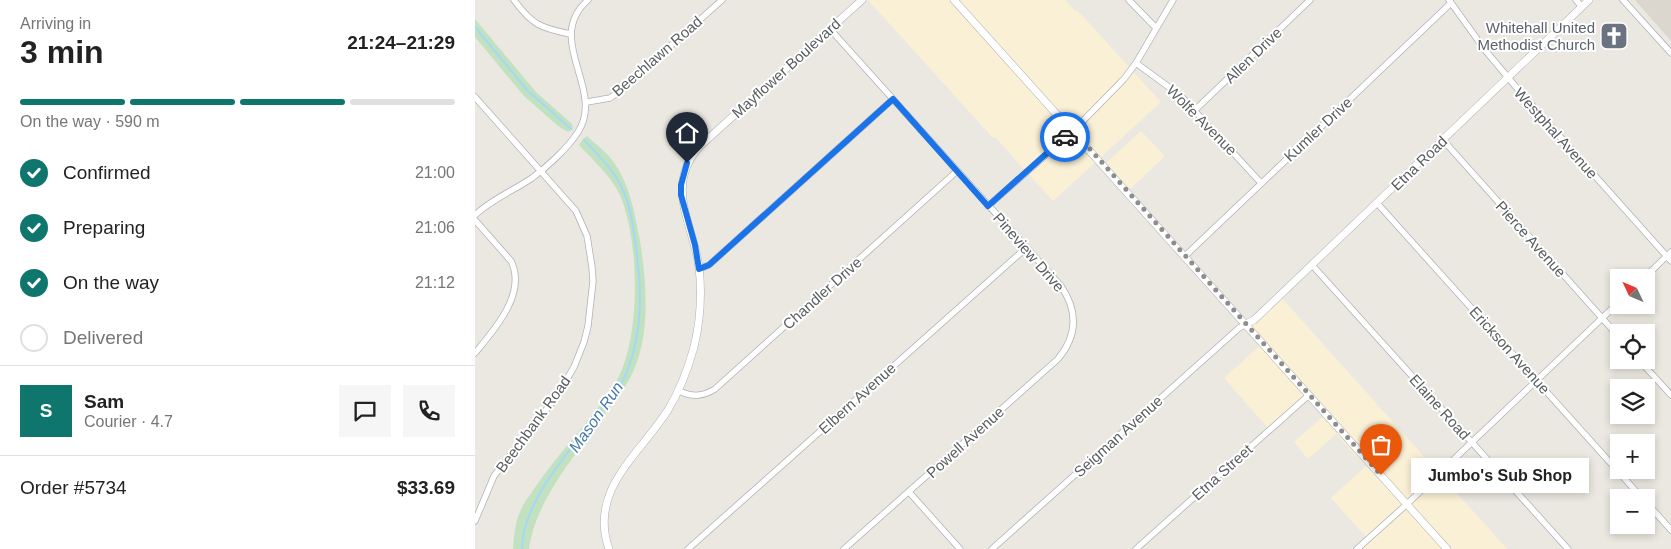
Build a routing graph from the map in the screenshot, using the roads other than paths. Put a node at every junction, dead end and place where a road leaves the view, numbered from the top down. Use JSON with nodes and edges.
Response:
{"nodes":[{"id":1,"x":514,"y":0,"type":"edge"},
{"id":2,"x":588,"y":0,"type":"edge"},
{"id":3,"x":722,"y":0,"type":"edge"},
{"id":4,"x":862,"y":0,"type":"edge"},
{"id":5,"x":955,"y":0,"type":"edge"},
{"id":6,"x":1129,"y":0,"type":"edge"},
{"id":7,"x":1173,"y":0,"type":"edge"},
{"id":8,"x":1310,"y":0,"type":"edge"},
{"id":9,"x":1576,"y":0,"type":"edge"},
{"id":10,"x":1589,"y":0,"type":"edge"},
{"id":11,"x":1623,"y":0,"type":"edge"},
{"id":12,"x":1449,"y":1,"type":"edge"},
{"id":13,"x":1582,"y":7,"type":"junction"},
{"id":14,"x":1156,"y":28,"type":"junction"},
{"id":15,"x":830,"y":29,"type":"junction"},
{"id":16,"x":570,"y":34,"type":"junction"},
{"id":17,"x":1671,"y":53,"type":"edge"},
{"id":18,"x":1136,"y":63,"type":"junction"},
{"id":19,"x":1508,"y":78,"type":"junction"},
{"id":20,"x":475,"y":98,"type":"edge"},
{"id":21,"x":893,"y":99,"type":"junction"},
{"id":22,"x":587,"y":102,"type":"junction"},
{"id":23,"x":1195,"y":110,"type":"junction"},
{"id":24,"x":1073,"y":130,"type":"junction"},
{"id":25,"x":1443,"y":140,"type":"junction"},
{"id":26,"x":540,"y":171,"type":"junction"},
{"id":27,"x":957,"y":171,"type":"junction"},
{"id":28,"x":1261,"y":183,"type":"junction"},
{"id":29,"x":1377,"y":202,"type":"junction"},
{"id":30,"x":988,"y":206,"type":"junction"},
{"id":31,"x":475,"y":215,"type":"edge"},
{"id":32,"x":475,"y":220,"type":"edge"},
{"id":33,"x":1026,"y":248,"type":"junction"},
{"id":34,"x":1669,"y":254,"type":"edge"},
{"id":35,"x":1185,"y":256,"type":"junction"},
{"id":36,"x":1671,"y":261,"type":"edge"},
{"id":37,"x":1312,"y":265,"type":"junction"},
{"id":38,"x":699,"y":269,"type":"junction"},
{"id":39,"x":1653,"y":269,"type":"edge"},
{"id":40,"x":1610,"y":310,"type":"edge"},
{"id":41,"x":1602,"y":318,"type":"junction"},
{"id":42,"x":1246,"y":324,"type":"junction"},
{"id":43,"x":1073,"y":327,"type":"joint"},
{"id":44,"x":1610,"y":327,"type":"edge"},
{"id":45,"x":475,"y":353,"type":"edge"},
{"id":46,"x":1647,"y":369,"type":"edge"},
{"id":47,"x":1537,"y":380,"type":"junction"},
{"id":48,"x":679,"y":391,"type":"junction"},
{"id":49,"x":1309,"y":395,"type":"junction"},
{"id":50,"x":1671,"y":395,"type":"edge"},
{"id":51,"x":1472,"y":442,"type":"junction"},
{"id":52,"x":1634,"y":489,"type":"edge"},
{"id":53,"x":909,"y":492,"type":"junction"},
{"id":54,"x":1407,"y":504,"type":"junction"},
{"id":55,"x":1655,"y":512,"type":"edge"},
{"id":56,"x":475,"y":521,"type":"edge"},
{"id":57,"x":1671,"y":530,"type":"edge"},
{"id":58,"x":609,"y":549,"type":"edge"},
{"id":59,"x":688,"y":549,"type":"edge"},
{"id":60,"x":844,"y":549,"type":"edge"},
{"id":61,"x":960,"y":549,"type":"edge"},
{"id":62,"x":992,"y":549,"type":"edge"},
{"id":63,"x":1135,"y":549,"type":"edge"},
{"id":64,"x":1357,"y":549,"type":"edge"},
{"id":65,"x":1447,"y":549,"type":"edge"},
{"id":66,"x":1568,"y":549,"type":"edge"}],
"edges":[{"from":1,"to":16,"type":"street"},
{"from":2,"to":16,"type":"street"},
{"from":3,"to":22,"type":"street","name":"Beechlawn Road"},
{"from":4,"to":15,"type":"street","name":"Mayflower Boulevard"},
{"from":5,"to":24,"type":"street"},
{"from":6,"to":14,"type":"street"},
{"from":7,"to":14,"type":"street"},
{"from":8,"to":23,"type":"street","name":"Allen Drive"},
{"from":9,"to":13,"type":"street"},
{"from":10,"to":13,"type":"street","name":"Etna Road"},
{"from":11,"to":17,"type":"street"},
{"from":12,"to":19,"type":"street","name":"Westphal Avenue"},
{"from":12,"to":28,"type":"street","name":"Kumler Drive"},
{"from":13,"to":19,"type":"street","name":"Etna Road"},
{"from":14,"to":18,"type":"street"},
{"from":15,"to":21,"type":"street","name":"Pineview Drive"},
{"from":15,"to":38,"type":"street","name":"Mayflower Boulevard"},
{"from":16,"to":22,"type":"street"},
{"from":18,"to":23,"type":"street","name":"Wolfe Avenue"},
{"from":18,"to":24,"type":"street"},
{"from":19,"to":25,"type":"street","name":"Etna Road"},
{"from":19,"to":34,"type":"street","name":"Westphal Avenue"},
{"from":20,"to":26,"type":"street","name":"Beechbank Road"},
{"from":21,"to":27,"type":"street","name":"Pineview Drive"},
{"from":21,"to":38,"type":"street"},
{"from":22,"to":26,"type":"street"},
{"from":23,"to":28,"type":"street","name":"Wolfe Avenue"},
{"from":24,"to":30,"type":"street"},
{"from":24,"to":35,"type":"street"},
{"from":25,"to":29,"type":"street","name":"Etna Road"},
{"from":25,"to":41,"type":"street","name":"Pierce Avenue"},
{"from":26,"to":31,"type":"street"},
{"from":26,"to":56,"type":"street","name":"Beechbank Road"},
{"from":27,"to":30,"type":"street","name":"Pineview Drive"},
{"from":27,"to":48,"type":"street","name":"Chandler Drive"},
{"from":28,"to":35,"type":"street","name":"Kumler Drive"},
{"from":29,"to":37,"type":"street","name":"Etna Road"},
{"from":29,"to":47,"type":"street","name":"Erickson Avenue"},
{"from":30,"to":33,"type":"street","name":"Pineview Drive"},
{"from":32,"to":45,"type":"street"},
{"from":33,"to":43,"type":"street","name":"Pineview Drive"},
{"from":33,"to":59,"type":"street","name":"Elbern Avenue"},
{"from":34,"to":36,"type":"street","name":"Westphal Avenue"},
{"from":34,"to":39,"type":"street"},
{"from":35,"to":42,"type":"street"},
{"from":37,"to":42,"type":"street","name":"Etna Road"},
{"from":37,"to":51,"type":"street","name":"Elaine Road"},
{"from":38,"to":48,"type":"street","name":"Mayflower Boulevard"},
{"from":40,"to":41,"type":"street"},
{"from":41,"to":44,"type":"street","name":"Pierce Avenue"},
{"from":41,"to":47,"type":"street"},
{"from":42,"to":49,"type":"street"},
{"from":42,"to":62,"type":"street","name":"Seigman Avenue"},
{"from":43,"to":53,"type":"street","name":"Powell Avenue"},
{"from":46,"to":50,"type":"street"},
{"from":47,"to":51,"type":"street"},
{"from":47,"to":52,"type":"street","name":"Erickson Avenue"},
{"from":48,"to":58,"type":"street","name":"Mayflower Boulevard"},
{"from":49,"to":54,"type":"street"},
{"from":49,"to":63,"type":"street","name":"Etna Street"},
{"from":51,"to":54,"type":"street"},
{"from":51,"to":66,"type":"street","name":"Elaine Road"},
{"from":53,"to":60,"type":"street","name":"Powell Avenue"},
{"from":53,"to":61,"type":"street"},
{"from":54,"to":64,"type":"street"},
{"from":54,"to":65,"type":"street"},
{"from":55,"to":57,"type":"street"}]}
